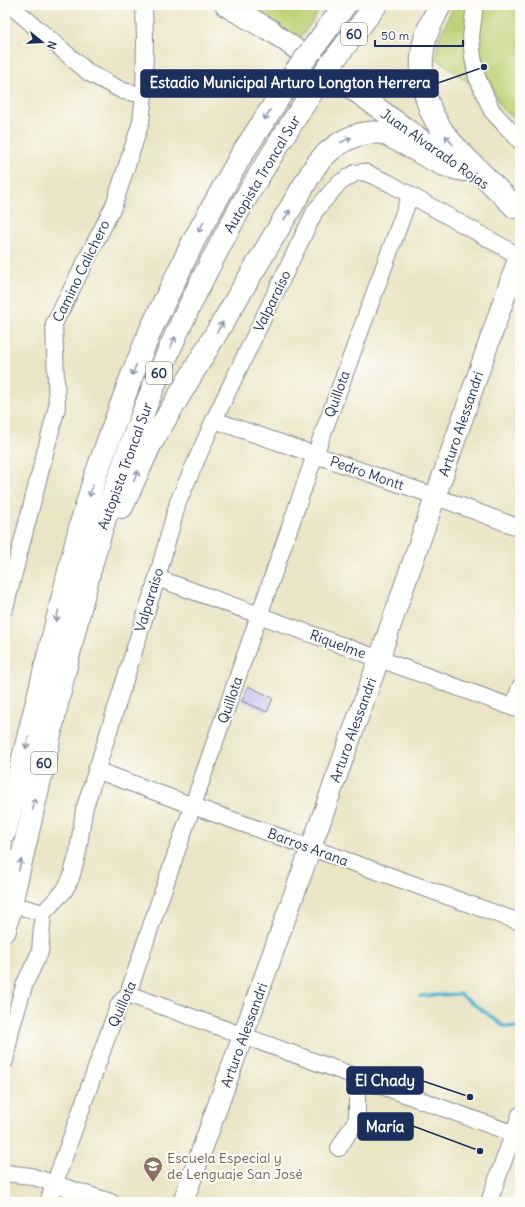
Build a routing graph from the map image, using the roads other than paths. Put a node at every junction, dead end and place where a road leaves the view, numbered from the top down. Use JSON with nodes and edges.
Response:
{"nodes":[{"id":1,"x":10,"y":5,"type":"edge"},
{"id":2,"x":144,"y":5,"type":"edge"},
{"id":3,"x":226,"y":5,"type":"edge"},
{"id":4,"x":242,"y":5,"type":"edge"},
{"id":5,"x":337,"y":5,"type":"edge"},
{"id":6,"x":345,"y":5,"type":"edge"},
{"id":7,"x":376,"y":5,"type":"edge"},
{"id":8,"x":440,"y":5,"type":"edge"},
{"id":9,"x":475,"y":5,"type":"edge"},
{"id":10,"x":326,"y":31,"type":"junction"},
{"id":11,"x":271,"y":32,"type":"junction"},
{"id":12,"x":144,"y":95,"type":"junction"},
{"id":13,"x":520,"y":141,"type":"edge"},
{"id":14,"x":463,"y":170,"type":"junction"},
{"id":15,"x":410,"y":196,"type":"junction"},
{"id":16,"x":518,"y":209,"type":"edge"},
{"id":17,"x":520,"y":256,"type":"edge"},
{"id":18,"x":214,"y":420,"type":"junction"},
{"id":19,"x":315,"y":455,"type":"junction"},
{"id":20,"x":436,"y":497,"type":"junction"},
{"id":21,"x":520,"y":528,"type":"edge"},
{"id":22,"x":8,"y":576,"type":"edge"},
{"id":23,"x":157,"y":578,"type":"junction"},
{"id":24,"x":5,"y":608,"type":"edge"},
{"id":25,"x":259,"y":616,"type":"junction"},
{"id":26,"x":379,"y":659,"type":"junction"},
{"id":27,"x":62,"y":684,"type":"junction"},
{"id":28,"x":520,"y":687,"type":"edge"},
{"id":29,"x":516,"y":709,"type":"edge"},
{"id":30,"x":96,"y":770,"type":"junction"},
{"id":31,"x":193,"y":806,"type":"junction"},
{"id":32,"x":5,"y":831,"type":"edge"},
{"id":33,"x":311,"y":848,"type":"junction"},
{"id":34,"x":25,"y":908,"type":"dead end"},
{"id":35,"x":43,"y":914,"type":"junction"},
{"id":36,"x":520,"y":922,"type":"edge"},
{"id":37,"x":5,"y":930,"type":"edge"},
{"id":38,"x":128,"y":994,"type":"junction"},
{"id":39,"x":244,"y":1035,"type":"junction"},
{"id":40,"x":5,"y":1061,"type":"edge"},
{"id":41,"x":357,"y":1078,"type":"junction"},
{"id":42,"x":520,"y":1115,"type":"edge"},
{"id":43,"x":516,"y":1135,"type":"edge"},
{"id":44,"x":339,"y":1148,"type":"dead end"},
{"id":45,"x":5,"y":1172,"type":"edge"},
{"id":46,"x":55,"y":1183,"type":"junction"},
{"id":47,"x":48,"y":1202,"type":"edge"},
{"id":48,"x":111,"y":1202,"type":"edge"},
{"id":49,"x":183,"y":1202,"type":"edge"},
{"id":50,"x":489,"y":1202,"type":"edge"}],
"edges":[{"from":1,"to":12,"type":"street"},
{"from":2,"to":12,"type":"street","name":"Camino Calichero"},
{"from":3,"to":11,"type":"highway"},
{"from":4,"to":11,"type":"highway"},
{"from":5,"to":10,"type":"highway"},
{"from":6,"to":10,"type":"highway","name":"Autopista Troncal Sur","number":"60"},
{"from":27,"to":7,"type":"highway","name":"Autopista Troncal Sur","number":"60","one_way":true,"bridge":true},
{"from":16,"to":8,"type":"highway","one_way":true},
{"from":9,"to":13,"type":"street"},
{"from":10,"to":32,"type":"highway","name":"Autopista Troncal Sur","number":"60","one_way":true,"bridge":true},
{"from":11,"to":14,"type":"main road","name":"Juan Alvarado Rojas"},
{"from":12,"to":22,"type":"street","name":"Camino Calichero"},
{"from":14,"to":16,"type":"main road","name":"Juan Alvarado Rojas"},
{"from":27,"to":14,"type":"highway","one_way":true},
{"from":15,"to":17,"type":"street"},
{"from":15,"to":18,"type":"street","name":"Valparaíso"},
{"from":15,"to":19,"type":"street","name":"Quillota"},
{"from":17,"to":20,"type":"main road","name":"Arturo Alessandri"},
{"from":18,"to":19,"type":"street","name":"Pedro Montt"},
{"from":18,"to":23,"type":"street","name":"Valparaíso"},
{"from":19,"to":20,"type":"street","name":"Pedro Montt"},
{"from":19,"to":25,"type":"street","name":"Quillota"},
{"from":20,"to":21,"type":"street","name":"Pedro Montt"},
{"from":20,"to":26,"type":"main road","name":"Arturo Alessandri"},
{"from":22,"to":24,"type":"street","name":"Camino Calichero"},
{"from":23,"to":25,"type":"street","name":"Riquelme"},
{"from":23,"to":30,"type":"street","name":"Valparaíso"},
{"from":25,"to":26,"type":"street","name":"Riquelme"},
{"from":25,"to":31,"type":"street","name":"Quillota"},
{"from":26,"to":29,"type":"street","name":"Riquelme"},
{"from":26,"to":33,"type":"main road","name":"Arturo Alessandri"},
{"from":37,"to":27,"type":"highway","name":"Autopista Troncal Sur","number":"60","one_way":true},
{"from":28,"to":29,"type":"street"},
{"from":30,"to":31,"type":"street","name":"Barros Arana"},
{"from":30,"to":35,"type":"street","name":"Valparaíso"},
{"from":31,"to":33,"type":"street","name":"Barros Arana"},
{"from":31,"to":38,"type":"street","name":"Quillota"},
{"from":33,"to":36,"type":"street","name":"Barros Arana"},
{"from":33,"to":39,"type":"main road","name":"Arturo Alessandri"},
{"from":34,"to":35,"type":"street"},
{"from":35,"to":40,"type":"street"},
{"from":38,"to":39,"type":"street"},
{"from":38,"to":46,"type":"street","name":"Quillota"},
{"from":39,"to":41,"type":"street"},
{"from":39,"to":49,"type":"main road","name":"Arturo Alessandri"},
{"from":41,"to":43,"type":"street"},
{"from":41,"to":44,"type":"street"},
{"from":42,"to":43,"type":"street"},
{"from":43,"to":50,"type":"street"},
{"from":45,"to":46,"type":"street"},
{"from":46,"to":47,"type":"street","name":"Quillota"},
{"from":46,"to":48,"type":"street"}]}
